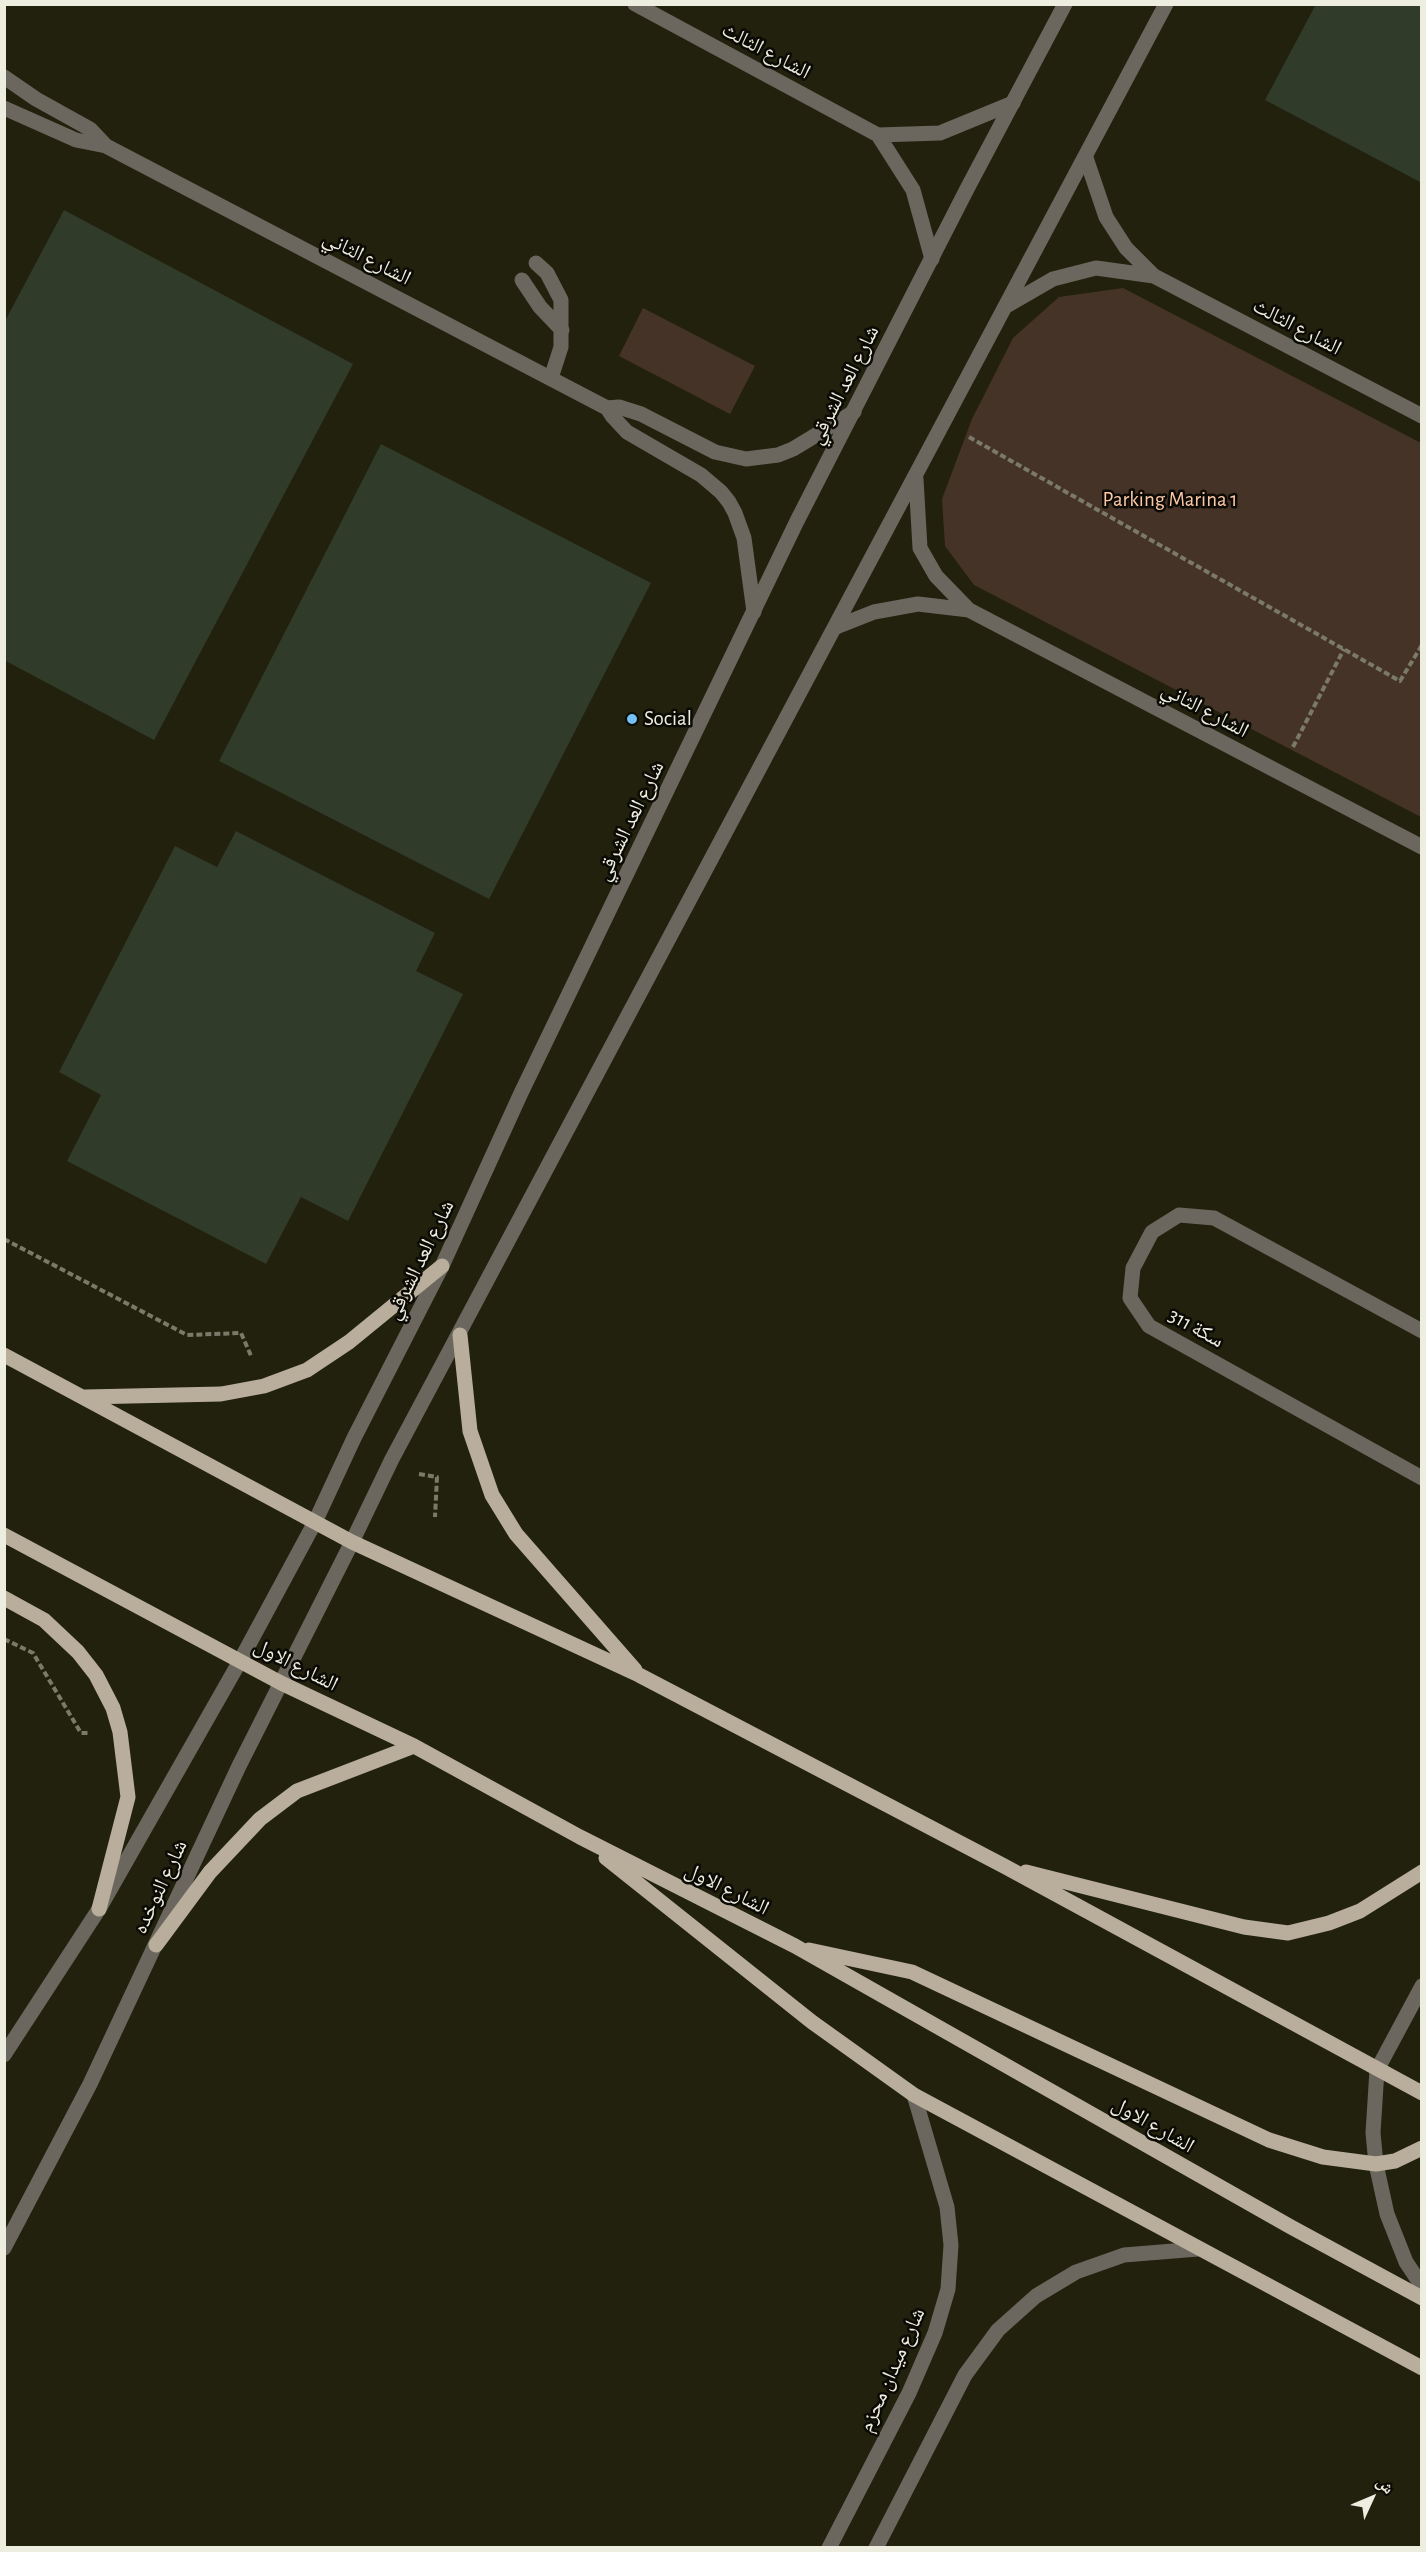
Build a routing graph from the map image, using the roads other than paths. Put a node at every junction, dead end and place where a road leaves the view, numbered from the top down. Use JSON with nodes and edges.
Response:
{"nodes":[{"id":1,"x":635,"y":4,"type":"edge"},
{"id":2,"x":1065,"y":4,"type":"edge"},
{"id":3,"x":1167,"y":4,"type":"edge"},
{"id":4,"x":4,"y":77,"type":"edge"},
{"id":5,"x":1013,"y":103,"type":"junction"},
{"id":6,"x":4,"y":108,"type":"edge"},
{"id":7,"x":879,"y":135,"type":"junction"},
{"id":8,"x":106,"y":146,"type":"junction"},
{"id":9,"x":1086,"y":158,"type":"junction"},
{"id":10,"x":932,"y":259,"type":"junction"},
{"id":11,"x":536,"y":263,"type":"dead end"},
{"id":12,"x":1154,"y":276,"type":"junction"},
{"id":13,"x":522,"y":280,"type":"dead end"},
{"id":14,"x":1008,"y":305,"type":"junction"},
{"id":15,"x":562,"y":330,"type":"junction"},
{"id":16,"x":551,"y":378,"type":"junction"},
{"id":17,"x":608,"y":408,"type":"junction"},
{"id":18,"x":854,"y":412,"type":"junction"},
{"id":19,"x":1422,"y":416,"type":"edge"},
{"id":20,"x":916,"y":479,"type":"junction"},
{"id":21,"x":969,"y":610,"type":"junction"},
{"id":22,"x":754,"y":612,"type":"junction"},
{"id":23,"x":837,"y":627,"type":"junction"},
{"id":24,"x":1422,"y":847,"type":"edge"},
{"id":25,"x":442,"y":1266,"type":"junction"},
{"id":26,"x":1422,"y":1331,"type":"edge"},
{"id":27,"x":460,"y":1335,"type":"junction"},
{"id":28,"x":4,"y":1355,"type":"edge"},
{"id":29,"x":83,"y":1397,"type":"junction"},
{"id":30,"x":1422,"y":1478,"type":"edge"},
{"id":31,"x":315,"y":1522,"type":"junction"},
{"id":32,"x":4,"y":1535,"type":"edge"},
{"id":33,"x":352,"y":1542,"type":"junction"},
{"id":34,"x":4,"y":1598,"type":"edge"},
{"id":35,"x":240,"y":1661,"type":"junction"},
{"id":36,"x":639,"y":1675,"type":"junction"},
{"id":37,"x":281,"y":1683,"type":"junction"},
{"id":38,"x":414,"y":1746,"type":"junction"},
{"id":39,"x":580,"y":1837,"type":"junction"},
{"id":40,"x":1004,"y":1866,"type":"junction"},
{"id":41,"x":1422,"y":1872,"type":"edge"},
{"id":42,"x":99,"y":1909,"type":"junction"},
{"id":43,"x":156,"y":1945,"type":"junction"},
{"id":44,"x":795,"y":1946,"type":"junction"},
{"id":45,"x":1422,"y":1986,"type":"edge"},
{"id":46,"x":4,"y":2055,"type":"edge"},
{"id":47,"x":1377,"y":2070,"type":"junction"},
{"id":48,"x":1422,"y":2093,"type":"edge"},
{"id":49,"x":914,"y":2094,"type":"junction"},
{"id":50,"x":1422,"y":2148,"type":"edge"},
{"id":51,"x":1376,"y":2164,"type":"junction"},
{"id":52,"x":4,"y":2248,"type":"edge"},
{"id":53,"x":1198,"y":2249,"type":"junction"},
{"id":54,"x":1422,"y":2286,"type":"edge"},
{"id":55,"x":1422,"y":2298,"type":"edge"},
{"id":56,"x":1422,"y":2368,"type":"edge"},
{"id":57,"x":829,"y":2547,"type":"edge"},
{"id":58,"x":876,"y":2547,"type":"edge"}],
"edges":[{"from":1,"to":7,"type":"street","name":"الشارع الثالث"},
{"from":2,"to":5,"type":"street","name":"شارع العد الشرقي"},
{"from":3,"to":9,"type":"street"},
{"from":4,"to":8,"type":"street","name":"الشارع الثاني"},
{"from":5,"to":7,"type":"street","name":"الشارع الثالث"},
{"from":5,"to":10,"type":"street","name":"شارع العد الشرقي"},
{"from":6,"to":8,"type":"street","name":"الشارع الثاني"},
{"from":7,"to":10,"type":"street"},
{"from":8,"to":16,"type":"street","name":"الشارع الثاني"},
{"from":9,"to":12,"type":"street","name":"الشارع الثالث"},
{"from":9,"to":14,"type":"street"},
{"from":10,"to":18,"type":"street","name":"شارع العد الشرقي"},
{"from":11,"to":15,"type":"street"},
{"from":12,"to":14,"type":"street","name":"الشارع الثالث"},
{"from":12,"to":19,"type":"street","name":"الشارع الثالث"},
{"from":13,"to":15,"type":"street"},
{"from":14,"to":20,"type":"street"},
{"from":15,"to":16,"type":"street"},
{"from":16,"to":17,"type":"street","name":"الشارع الثاني"},
{"from":17,"to":18,"type":"street","name":"الشارع الثاني"},
{"from":17,"to":22,"type":"street","name":"الشارع الثاني"},
{"from":18,"to":22,"type":"street","name":"شارع العد الشرقي"},
{"from":20,"to":21,"type":"street","name":"الشارع الثاني"},
{"from":20,"to":23,"type":"street"},
{"from":21,"to":23,"type":"street","name":"الشارع الثاني"},
{"from":21,"to":24,"type":"street","name":"الشارع الثاني"},
{"from":22,"to":25,"type":"street","name":"شارع العد الشرقي"},
{"from":23,"to":27,"type":"street"},
{"from":25,"to":29,"type":"main road"},
{"from":25,"to":31,"type":"street","name":"شارع العد الشرقي"},
{"from":26,"to":30,"type":"street","name":"سكة 311"},
{"from":27,"to":33,"type":"street"},
{"from":27,"to":36,"type":"main road"},
{"from":28,"to":29,"type":"main road"},
{"from":29,"to":31,"type":"main road"},
{"from":31,"to":33,"type":"main road"},
{"from":31,"to":35,"type":"street","name":"شارع العد الشرقي"},
{"from":32,"to":35,"type":"main road","name":"الشارع الاول"},
{"from":33,"to":36,"type":"main road"},
{"from":33,"to":37,"type":"street","name":"شارع النوخده"},
{"from":34,"to":42,"type":"main road"},
{"from":35,"to":37,"type":"main road","name":"الشارع الاول"},
{"from":35,"to":42,"type":"street","name":"شارع النوخده"},
{"from":36,"to":40,"type":"main road"},
{"from":37,"to":38,"type":"main road","name":"الشارع الاول"},
{"from":37,"to":43,"type":"street","name":"شارع النوخده"},
{"from":38,"to":39,"type":"main road","name":"الشارع الاول"},
{"from":38,"to":43,"type":"main road"},
{"from":39,"to":44,"type":"main road","name":"الشارع الاول"},
{"from":39,"to":49,"type":"main road"},
{"from":40,"to":41,"type":"main road"},
{"from":40,"to":47,"type":"main road"},
{"from":42,"to":46,"type":"street","name":"شارع النوخده"},
{"from":43,"to":52,"type":"street","name":"شارع النوخده"},
{"from":44,"to":51,"type":"main road"},
{"from":44,"to":55,"type":"main road","name":"الشارع الاول"},
{"from":45,"to":47,"type":"street"},
{"from":47,"to":48,"type":"main road"},
{"from":47,"to":51,"type":"street"},
{"from":49,"to":53,"type":"main road"},
{"from":49,"to":57,"type":"street","name":"شارع ميدان محزم"},
{"from":50,"to":51,"type":"main road"},
{"from":51,"to":54,"type":"street"},
{"from":53,"to":56,"type":"main road"},
{"from":53,"to":58,"type":"street"}]}
